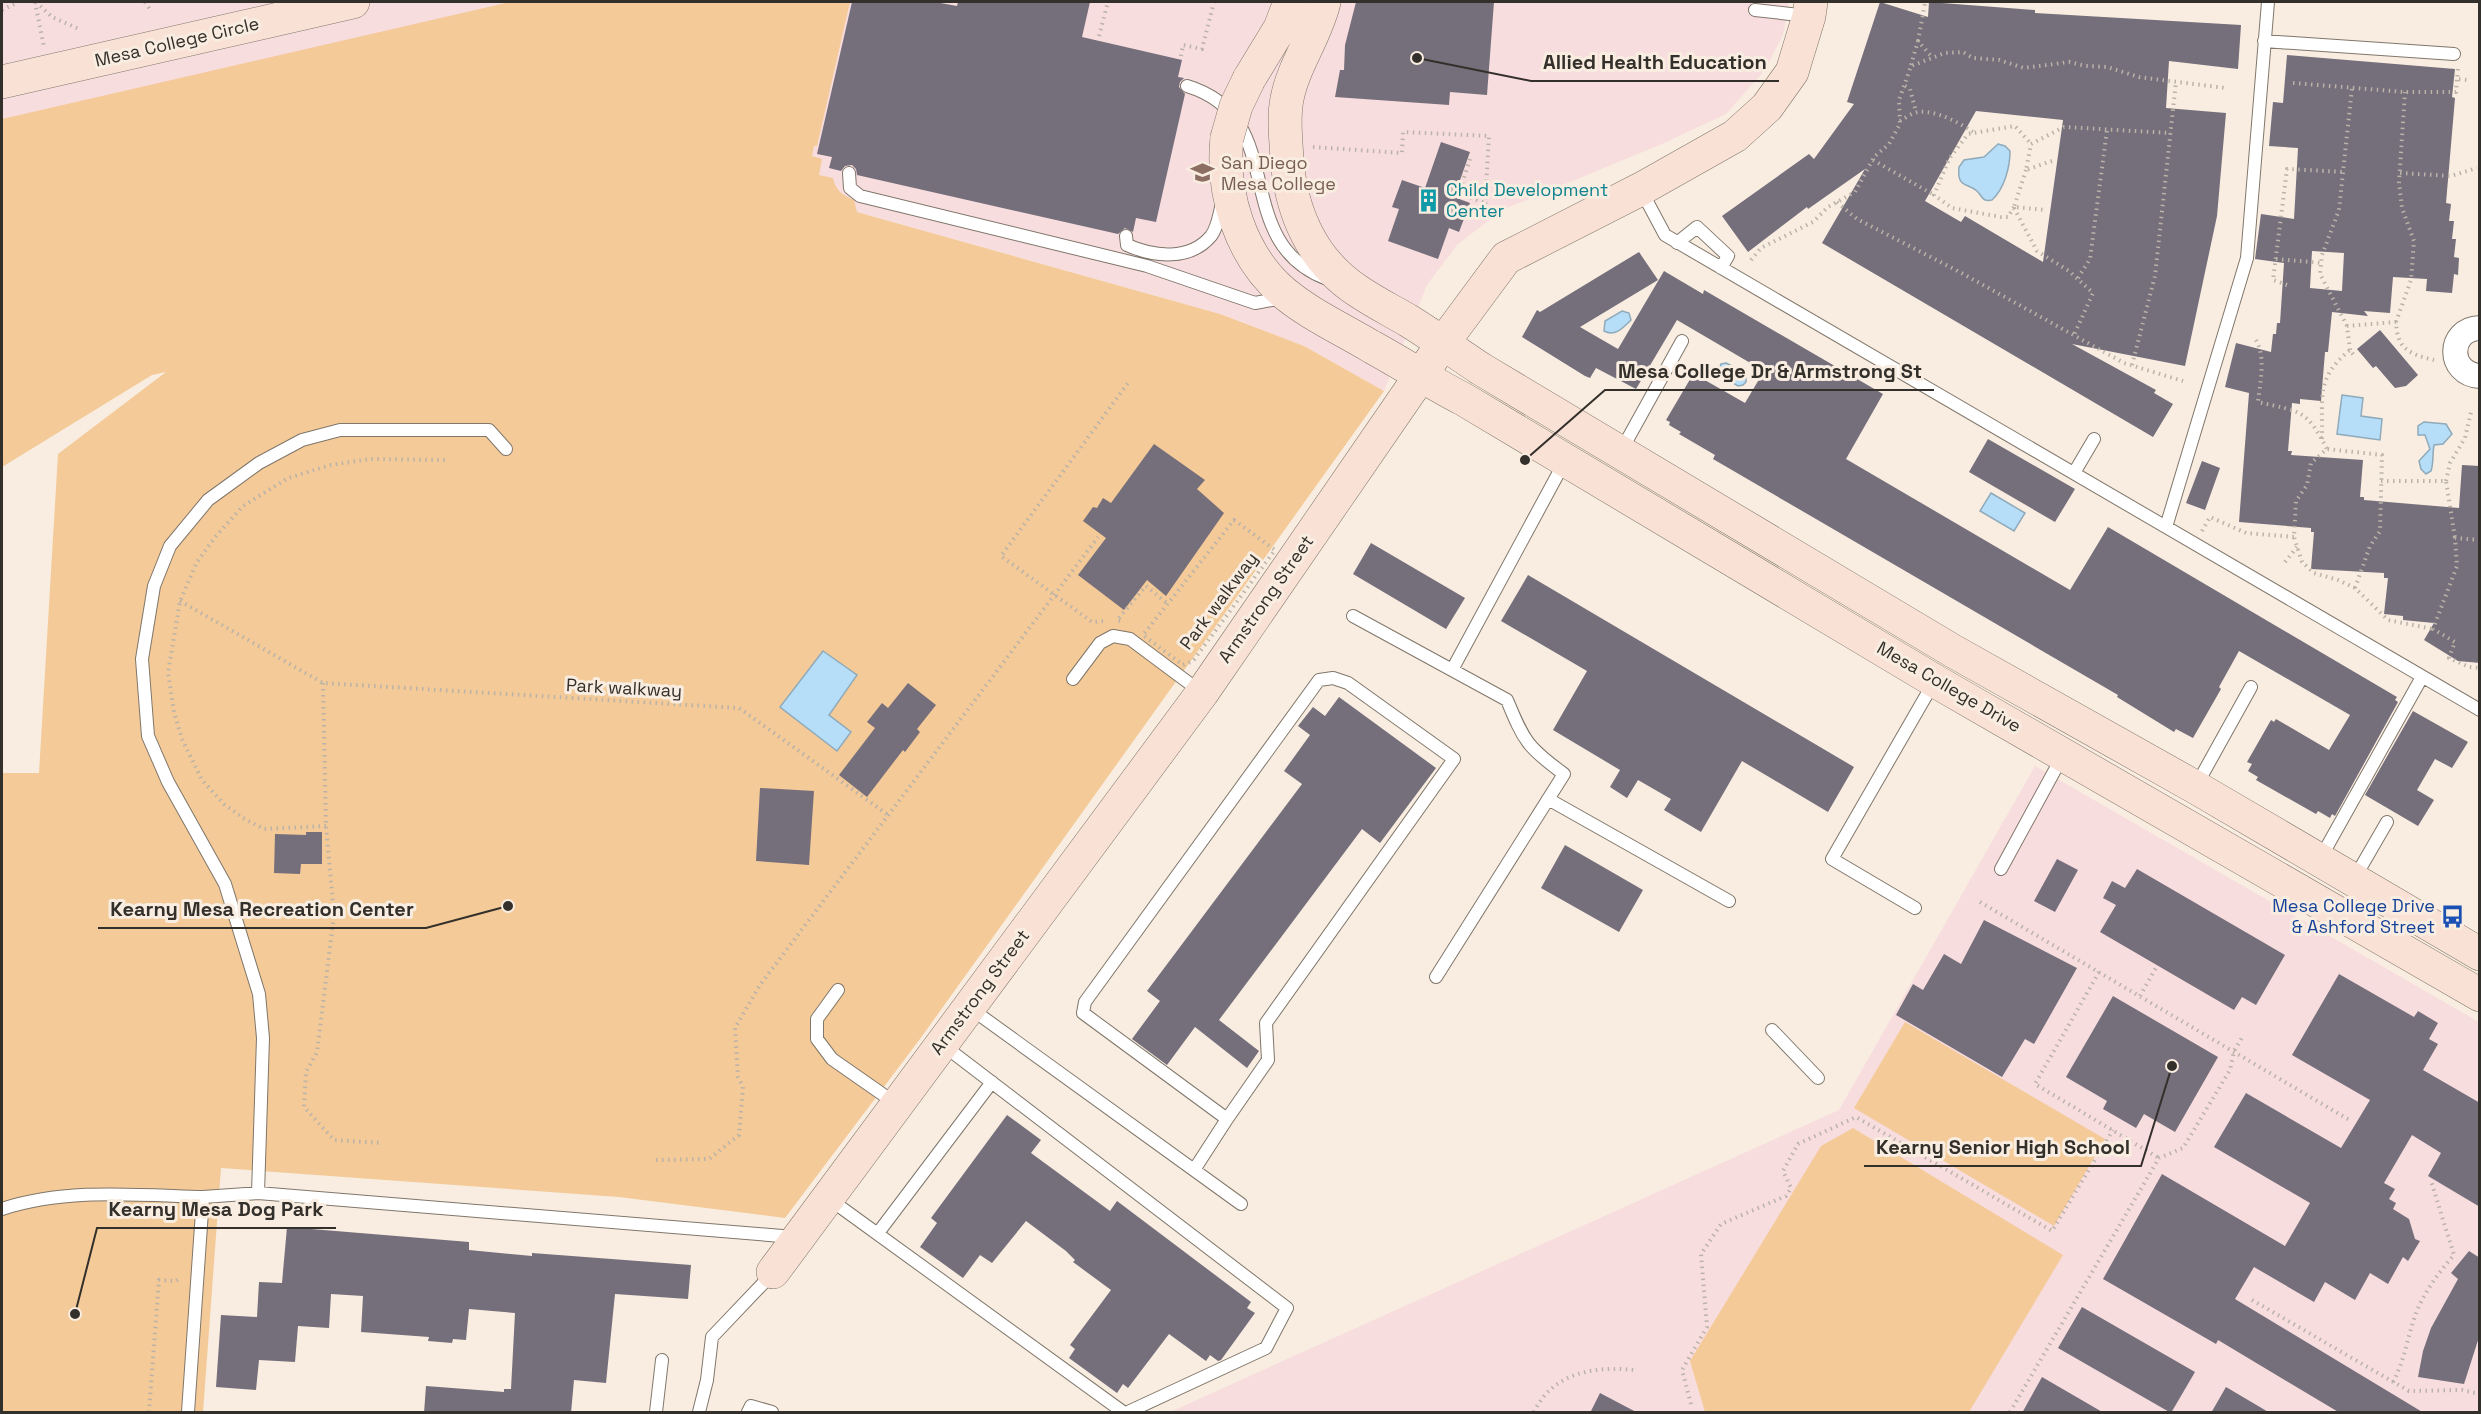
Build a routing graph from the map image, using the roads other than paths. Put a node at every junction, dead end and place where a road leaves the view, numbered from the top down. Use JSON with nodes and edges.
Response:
{"nodes":[{"id":1,"x":353,"y":2,"type":"edge"},
{"id":2,"x":1290,"y":2,"type":"edge"},
{"id":3,"x":1324,"y":2,"type":"edge"},
{"id":4,"x":2268,"y":2,"type":"edge"},
{"id":5,"x":318,"y":6,"type":"edge"},
{"id":6,"x":1810,"y":9,"type":"edge"},
{"id":7,"x":1755,"y":10,"type":"dead end"},
{"id":8,"x":2264,"y":41,"type":"junction"},
{"id":9,"x":2456,"y":60,"type":"road end"},
{"id":10,"x":2,"y":82,"type":"edge"},
{"id":11,"x":1187,"y":86,"type":"dead end"},
{"id":12,"x":849,"y":173,"type":"dead end"},
{"id":13,"x":1227,"y":185,"type":"junction"},
{"id":14,"x":1641,"y":189,"type":"junction"},
{"id":15,"x":1126,"y":236,"type":"dead end"},
{"id":16,"x":1677,"y":243,"type":"junction"},
{"id":17,"x":1721,"y":268,"type":"junction"},
{"id":18,"x":1356,"y":290,"type":"junction"},
{"id":19,"x":1290,"y":297,"type":"junction"},
{"id":20,"x":2480,"y":328,"type":"edge"},
{"id":21,"x":1682,"y":341,"type":"dead end"},
{"id":22,"x":1443,"y":343,"type":"junction"},
{"id":23,"x":1420,"y":376,"type":"junction"},
{"id":24,"x":2480,"y":376,"type":"edge"},
{"id":25,"x":2094,"y":440,"type":"dead end"},
{"id":26,"x":506,"y":449,"type":"dead end"},
{"id":27,"x":1620,"y":452,"type":"junction"},
{"id":28,"x":1566,"y":460,"type":"junction"},
{"id":29,"x":2074,"y":473,"type":"junction"},
{"id":30,"x":2166,"y":527,"type":"junction"},
{"id":31,"x":1353,"y":615,"type":"dead end"},
{"id":32,"x":1953,"y":651,"type":"junction"},
{"id":33,"x":1452,"y":670,"type":"junction"},
{"id":34,"x":2422,"y":677,"type":"junction"},
{"id":35,"x":1073,"y":679,"type":"dead end"},
{"id":36,"x":1935,"y":681,"type":"junction"},
{"id":37,"x":2252,"y":687,"type":"dead end"},
{"id":38,"x":1202,"y":693,"type":"junction"},
{"id":39,"x":2480,"y":710,"type":"edge"},
{"id":40,"x":2064,"y":753,"type":"junction"},
{"id":41,"x":2195,"y":787,"type":"junction"},
{"id":42,"x":1548,"y":799,"type":"junction"},
{"id":43,"x":2387,"y":822,"type":"dead end"},
{"id":44,"x":2319,"y":860,"type":"junction"},
{"id":45,"x":2001,"y":869,"type":"dead end"},
{"id":46,"x":2353,"y":880,"type":"junction"},
{"id":47,"x":1729,"y":901,"type":"dead end"},
{"id":48,"x":1915,"y":908,"type":"dead end"},
{"id":49,"x":2480,"y":954,"type":"edge"},
{"id":50,"x":1436,"y":977,"type":"dead end"},
{"id":51,"x":838,"y":990,"type":"dead end"},
{"id":52,"x":2480,"y":995,"type":"edge"},
{"id":53,"x":969,"y":1007,"type":"junction"},
{"id":54,"x":1772,"y":1030,"type":"dead end"},
{"id":55,"x":942,"y":1044,"type":"junction"},
{"id":56,"x":1818,"y":1078,"type":"dead end"},
{"id":57,"x":992,"y":1082,"type":"junction"},
{"id":58,"x":897,"y":1104,"type":"junction"},
{"id":59,"x":1227,"y":1119,"type":"junction"},
{"id":60,"x":1194,"y":1170,"type":"junction"},
{"id":61,"x":258,"y":1193,"type":"junction"},
{"id":62,"x":203,"y":1197,"type":"junction"},
{"id":63,"x":828,"y":1198,"type":"junction"},
{"id":64,"x":1241,"y":1204,"type":"dead end"},
{"id":65,"x":2,"y":1209,"type":"edge"},
{"id":66,"x":878,"y":1233,"type":"junction"},
{"id":67,"x":798,"y":1237,"type":"junction"},
{"id":68,"x":773,"y":1272,"type":"joint"},
{"id":69,"x":662,"y":1360,"type":"dead end"},
{"id":70,"x":188,"y":1413,"type":"edge"},
{"id":71,"x":656,"y":1413,"type":"edge"},
{"id":72,"x":699,"y":1413,"type":"edge"},
{"id":73,"x":748,"y":1413,"type":"edge"},
{"id":74,"x":772,"y":1413,"type":"edge"},
{"id":75,"x":1123,"y":1413,"type":"edge"},
{"id":76,"x":1128,"y":1413,"type":"edge"}],
"edges":[{"from":1,"to":5,"type":"street","name":"Mesa College Circle"},
{"from":2,"to":13,"type":"street","bridge":true},
{"from":3,"to":18,"type":"street"},
{"from":4,"to":8,"type":"lane"},
{"from":5,"to":10,"type":"street","name":"Mesa College Circle"},
{"from":6,"to":7,"type":"lane"},
{"from":6,"to":14,"type":"street","name":"Armstrong Street"},
{"from":8,"to":9,"type":"lane"},
{"from":8,"to":30,"type":"lane"},
{"from":11,"to":18,"type":"lane"},
{"from":12,"to":19,"type":"lane"},
{"from":13,"to":15,"type":"lane"},
{"from":13,"to":19,"type":"street"},
{"from":14,"to":16,"type":"lane"},
{"from":14,"to":22,"type":"street","name":"Armstrong Street"},
{"from":16,"to":17,"type":"lane"},
{"from":16,"to":17,"type":"lane"},
{"from":17,"to":29,"type":"lane"},
{"from":18,"to":22,"type":"street"},
{"from":19,"to":23,"type":"street"},
{"from":20,"to":24,"type":"street"},
{"from":21,"to":27,"type":"lane"},
{"from":22,"to":23,"type":"street","name":"Armstrong Street"},
{"from":22,"to":27,"type":"street","name":"Mesa College Drive"},
{"from":23,"to":28,"type":"street","name":"Mesa College Drive"},
{"from":23,"to":38,"type":"street","name":"Armstrong Street"},
{"from":25,"to":29,"type":"lane"},
{"from":26,"to":61,"type":"lane"},
{"from":27,"to":32,"type":"street","name":"Mesa College Drive"},
{"from":28,"to":33,"type":"lane"},
{"from":28,"to":36,"type":"street","name":"Mesa College Drive"},
{"from":29,"to":30,"type":"lane"},
{"from":30,"to":34,"type":"lane"},
{"from":31,"to":33,"type":"lane"},
{"from":32,"to":36,"type":"street"},
{"from":32,"to":41,"type":"street","name":"Mesa College Drive"},
{"from":33,"to":42,"type":"lane"},
{"from":34,"to":39,"type":"lane"},
{"from":34,"to":44,"type":"lane"},
{"from":35,"to":38,"type":"lane"},
{"from":36,"to":40,"type":"street","name":"Mesa College Drive"},
{"from":36,"to":48,"type":"lane"},
{"from":37,"to":41,"type":"lane"},
{"from":38,"to":53,"type":"street","name":"Armstrong Street"},
{"from":40,"to":45,"type":"lane"},
{"from":40,"to":52,"type":"street","name":"Mesa College Drive"},
{"from":41,"to":44,"type":"street","name":"Mesa College Drive"},
{"from":42,"to":47,"type":"lane"},
{"from":42,"to":50,"type":"lane"},
{"from":43,"to":46,"type":"lane"},
{"from":44,"to":46,"type":"street","name":"Mesa College Drive"},
{"from":46,"to":49,"type":"street","name":"Mesa College Drive"},
{"from":51,"to":58,"type":"lane"},
{"from":53,"to":55,"type":"street","name":"Armstrong Street"},
{"from":53,"to":60,"type":"lane"},
{"from":54,"to":56,"type":"lane"},
{"from":55,"to":57,"type":"lane"},
{"from":55,"to":58,"type":"street","name":"Armstrong Street"},
{"from":57,"to":66,"type":"lane"},
{"from":57,"to":76,"type":"lane"},
{"from":58,"to":63,"type":"street","name":"Armstrong Street"},
{"from":59,"to":59,"type":"lane"},
{"from":59,"to":60,"type":"lane"},
{"from":60,"to":64,"type":"lane"},
{"from":61,"to":62,"type":"lane"},
{"from":61,"to":67,"type":"lane"},
{"from":62,"to":65,"type":"lane"},
{"from":62,"to":70,"type":"lane"},
{"from":63,"to":66,"type":"lane"},
{"from":63,"to":67,"type":"street","name":"Armstrong Street"},
{"from":66,"to":75,"type":"lane"},
{"from":67,"to":68,"type":"street","name":"Armstrong Street"},
{"from":68,"to":72,"type":"lane"},
{"from":69,"to":71,"type":"lane"},
{"from":73,"to":74,"type":"lane"}]}
